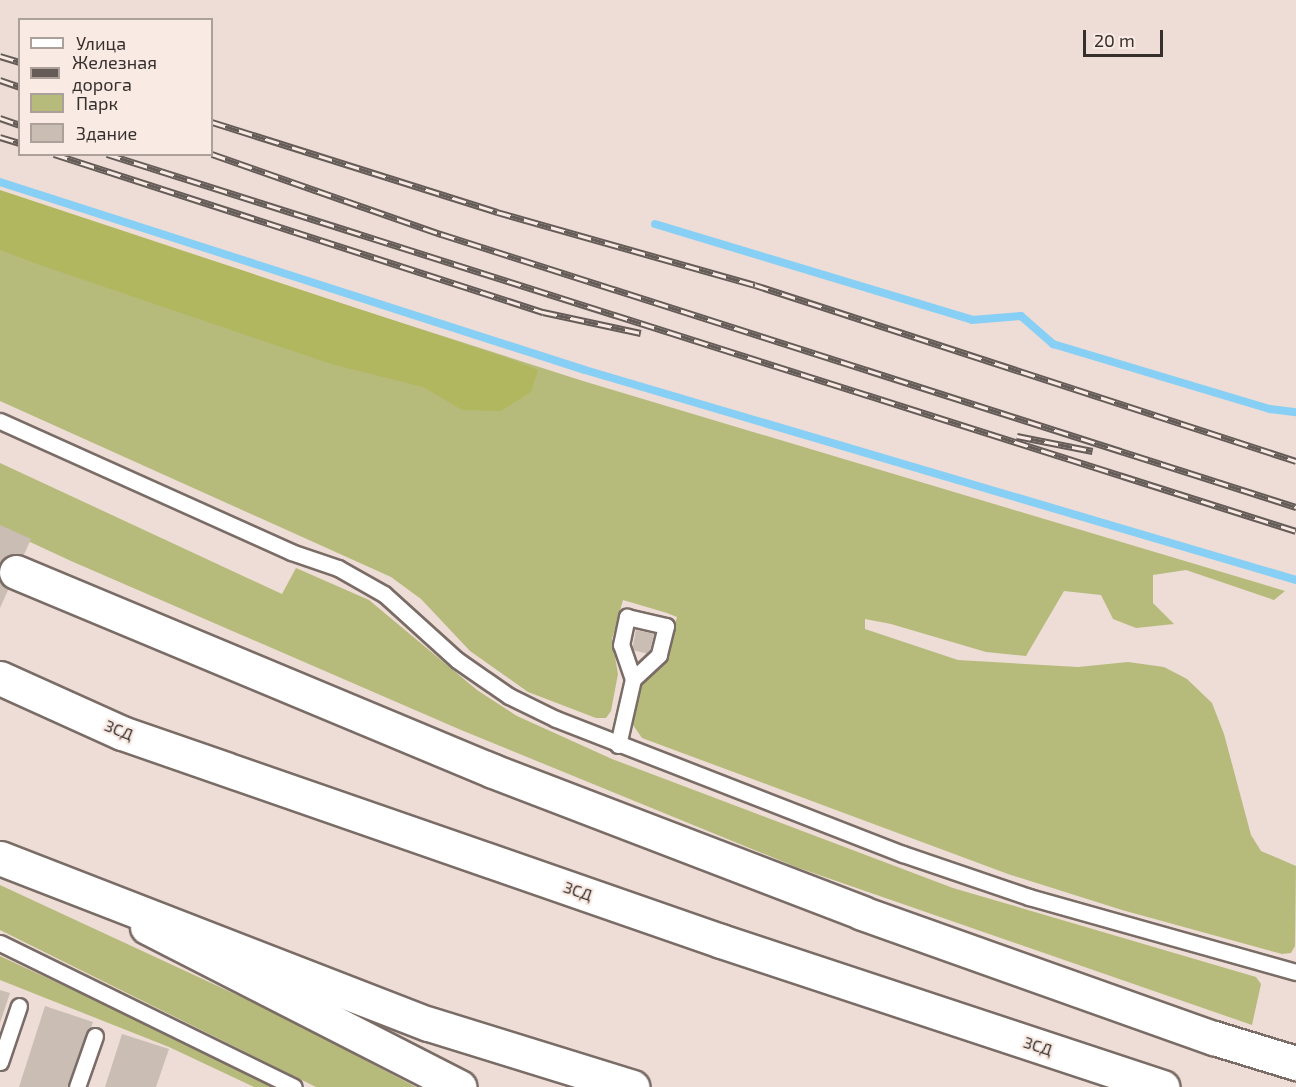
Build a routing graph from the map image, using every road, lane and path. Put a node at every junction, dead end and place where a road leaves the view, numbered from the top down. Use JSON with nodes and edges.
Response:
{"nodes":[{"id":1,"x":0,"y":422,"type":"edge"},
{"id":2,"x":16,"y":572,"type":"dead end"},
{"id":3,"x":0,"y":678,"type":"edge"},
{"id":4,"x":633,"y":679,"type":"dead end"},
{"id":5,"x":618,"y":745,"type":"junction"},
{"id":6,"x":0,"y":858,"type":"edge"},
{"id":7,"x":68,"y":887,"type":"junction"},
{"id":8,"x":0,"y":943,"type":"edge"},
{"id":9,"x":1296,"y":972,"type":"edge"},
{"id":10,"x":19,"y":1006,"type":"dead end"},
{"id":11,"x":94,"y":1036,"type":"dead end"},
{"id":12,"x":0,"y":1062,"type":"edge"},
{"id":13,"x":1296,"y":1063,"type":"edge"},
{"id":14,"x":77,"y":1087,"type":"edge"},
{"id":15,"x":294,"y":1087,"type":"edge"},
{"id":16,"x":459,"y":1087,"type":"edge"},
{"id":17,"x":632,"y":1087,"type":"edge"},
{"id":18,"x":1162,"y":1087,"type":"edge"}],
"edges":[{"from":1,"to":5,"type":"lane"},
{"from":2,"to":13,"type":"main road"},
{"from":3,"to":18,"type":"main road","name":"ЗСД"},
{"from":4,"to":5,"type":"lane"},
{"from":5,"to":9,"type":"lane"},
{"from":6,"to":7,"type":"main road"},
{"from":7,"to":16,"type":"main road"},
{"from":7,"to":17,"type":"main road"},
{"from":8,"to":15,"type":"lane"},
{"from":10,"to":12,"type":"lane"},
{"from":11,"to":14,"type":"lane"}]}
